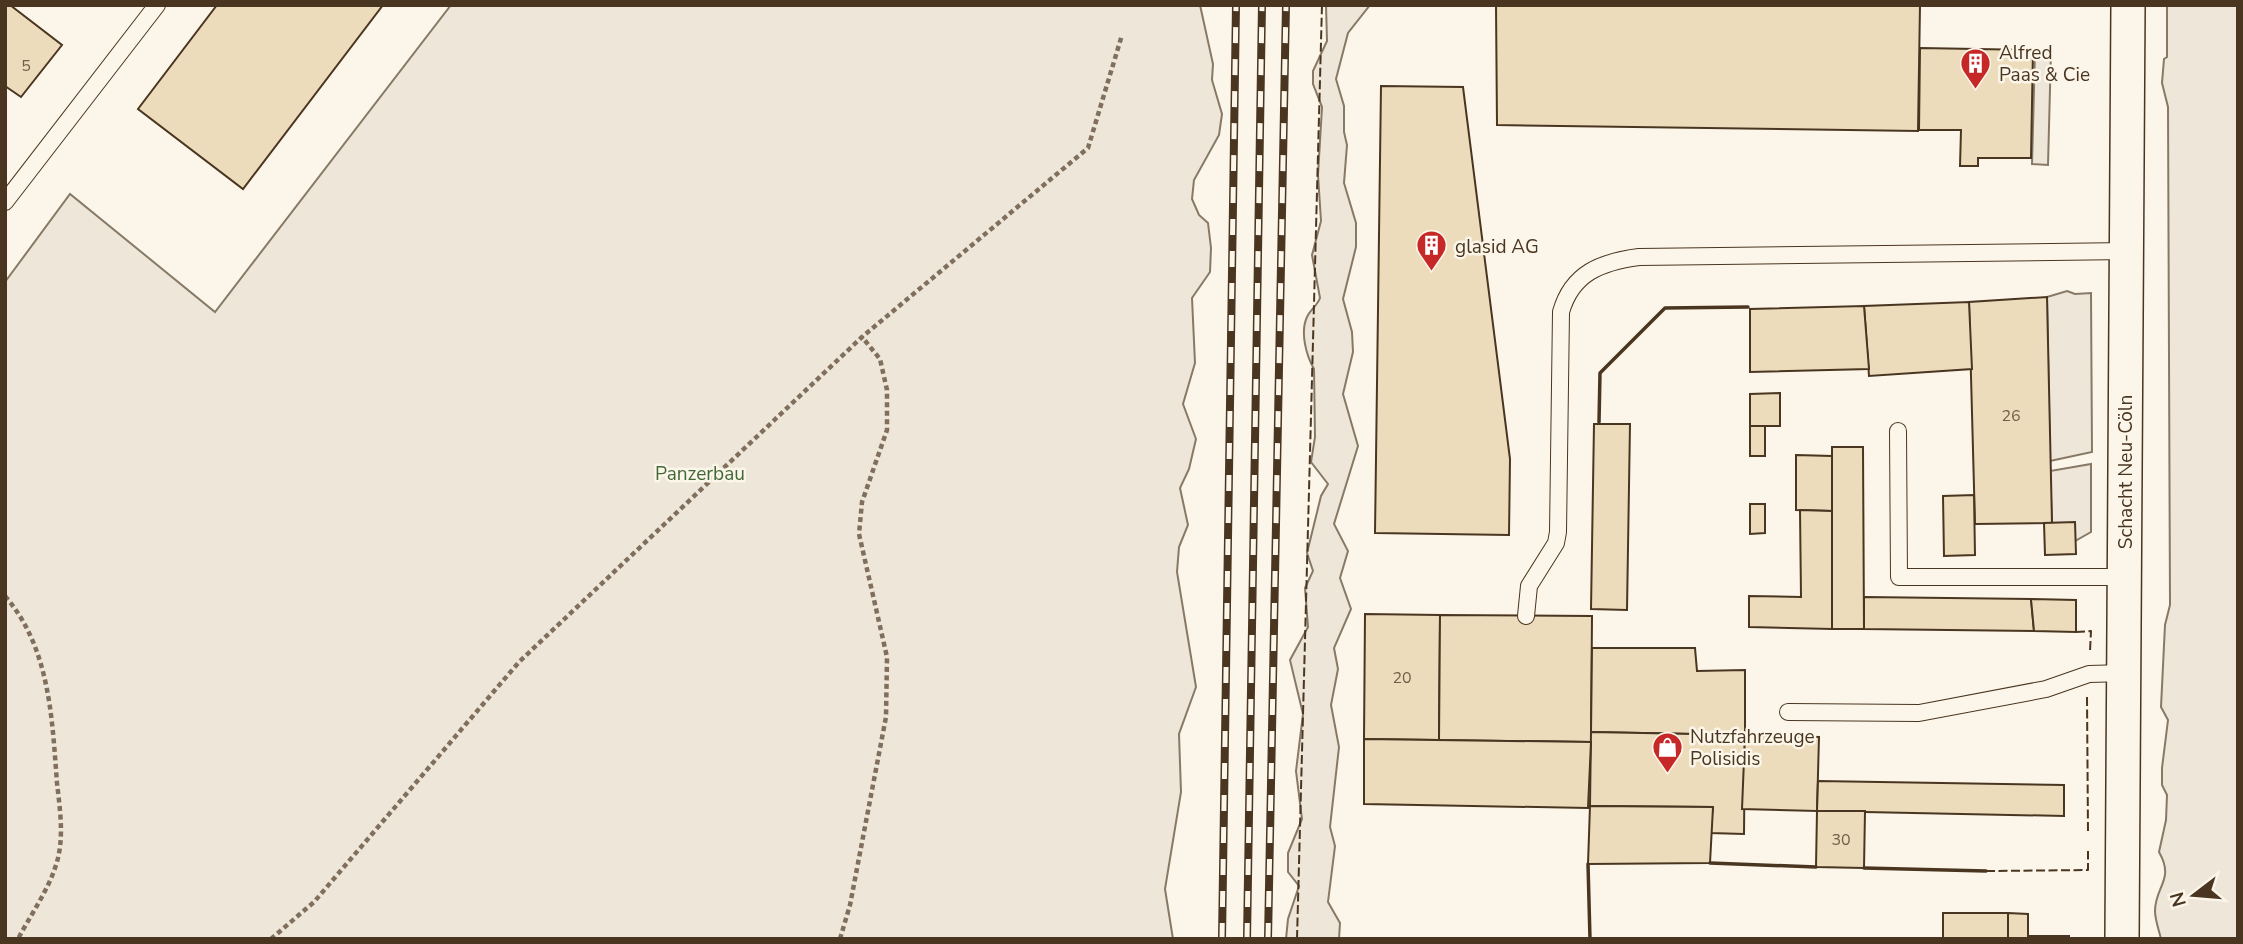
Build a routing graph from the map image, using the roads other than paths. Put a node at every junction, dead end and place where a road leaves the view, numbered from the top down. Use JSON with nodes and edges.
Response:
{"nodes":[{"id":1,"x":157,"y":5,"type":"edge"},
{"id":2,"x":2129,"y":5,"type":"edge"},
{"id":3,"x":5,"y":202,"type":"edge"},
{"id":4,"x":2128,"y":251,"type":"junction"},
{"id":5,"x":1898,"y":431,"type":"dead end"},
{"id":6,"x":2125,"y":577,"type":"junction"},
{"id":7,"x":1526,"y":616,"type":"dead end"},
{"id":8,"x":2125,"y":673,"type":"junction"},
{"id":9,"x":1788,"y":712,"type":"dead end"},
{"id":10,"x":2122,"y":939,"type":"edge"}],
"edges":[{"from":1,"to":3,"type":"lane"},
{"from":2,"to":4,"type":"street","name":"Schacht Neu-Cöln"},
{"from":4,"to":6,"type":"street","name":"Schacht Neu-Cöln"},
{"from":4,"to":7,"type":"lane"},
{"from":5,"to":6,"type":"lane"},
{"from":6,"to":8,"type":"street","name":"Schacht Neu-Cöln"},
{"from":8,"to":9,"type":"lane"},
{"from":8,"to":10,"type":"street","name":"Schacht Neu-Cöln"}]}
